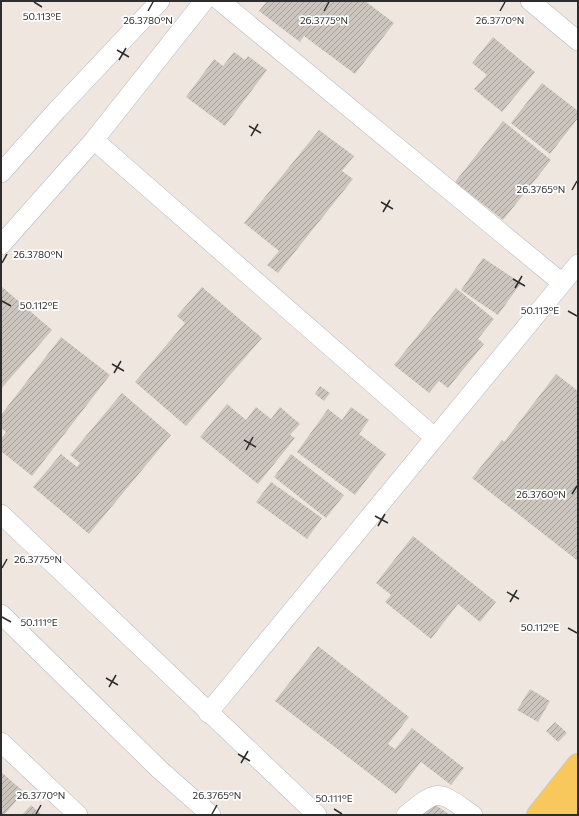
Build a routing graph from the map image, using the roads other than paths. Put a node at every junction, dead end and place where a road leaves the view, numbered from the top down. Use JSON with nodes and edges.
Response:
{"nodes":[{"id":1,"x":160,"y":1,"type":"edge"},
{"id":2,"x":204,"y":1,"type":"edge"},
{"id":3,"x":220,"y":1,"type":"edge"},
{"id":4,"x":530,"y":1,"type":"edge"},
{"id":5,"x":578,"y":41,"type":"edge"},
{"id":6,"x":94,"y":140,"type":"junction"},
{"id":7,"x":1,"y":173,"type":"edge"},
{"id":8,"x":1,"y":244,"type":"edge"},
{"id":9,"x":578,"y":264,"type":"edge"},
{"id":10,"x":562,"y":283,"type":"junction"},
{"id":11,"x":434,"y":437,"type":"junction"},
{"id":12,"x":1,"y":514,"type":"edge"},
{"id":13,"x":1,"y":614,"type":"edge"},
{"id":14,"x":208,"y":712,"type":"junction"},
{"id":15,"x":1,"y":742,"type":"edge"},
{"id":16,"x":578,"y":765,"type":"edge"},
{"id":17,"x":578,"y":794,"type":"edge"},
{"id":18,"x":78,"y":815,"type":"edge"},
{"id":19,"x":211,"y":815,"type":"edge"},
{"id":20,"x":317,"y":815,"type":"edge"},
{"id":21,"x":406,"y":815,"type":"edge"},
{"id":22,"x":473,"y":815,"type":"edge"},
{"id":23,"x":538,"y":815,"type":"edge"},
{"id":24,"x":563,"y":815,"type":"edge"}],
"edges":[{"from":1,"to":7,"type":"street"},
{"from":2,"to":6,"type":"street"},
{"from":3,"to":10,"type":"street"},
{"from":4,"to":5,"type":"street"},
{"from":6,"to":8,"type":"street"},
{"from":6,"to":11,"type":"street"},
{"from":9,"to":10,"type":"street"},
{"from":10,"to":11,"type":"street"},
{"from":11,"to":14,"type":"street"},
{"from":12,"to":14,"type":"street"},
{"from":13,"to":19,"type":"street"},
{"from":14,"to":20,"type":"street"},
{"from":15,"to":18,"type":"street"},
{"from":16,"to":23,"type":"main road"},
{"from":17,"to":24,"type":"main road"},
{"from":21,"to":22,"type":"street"}]}
